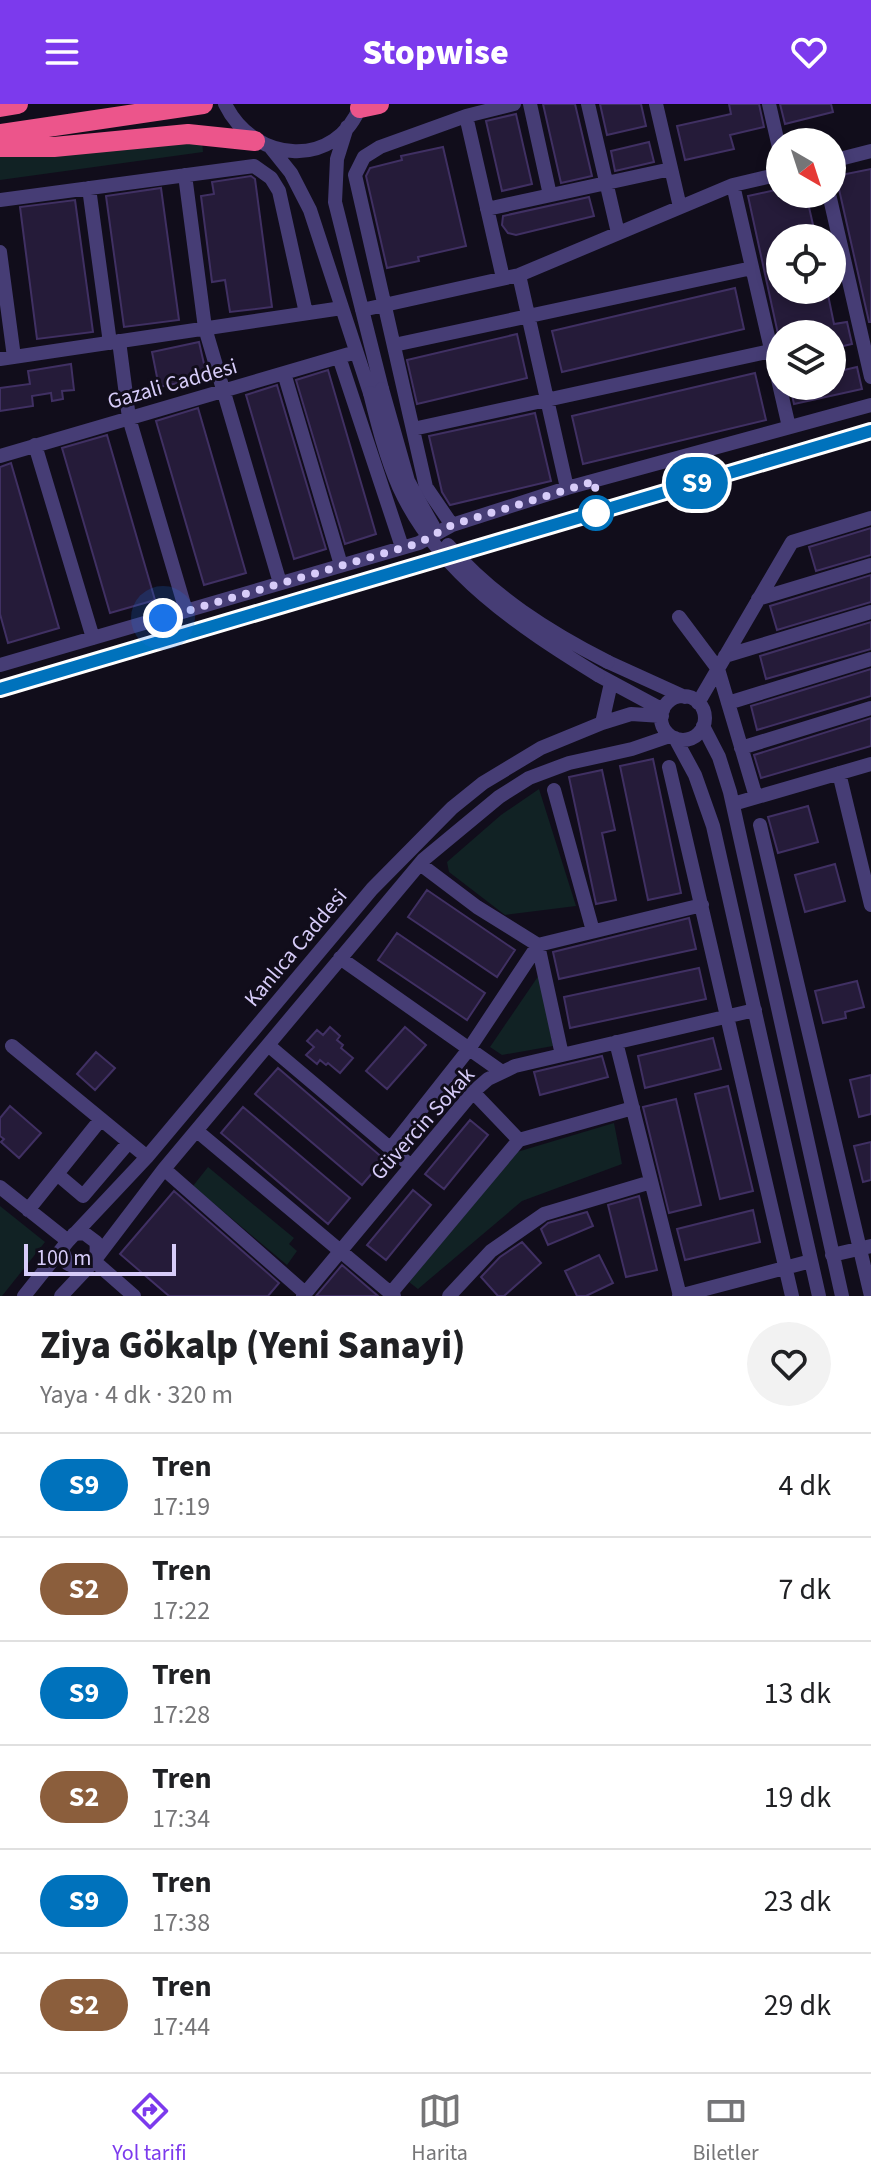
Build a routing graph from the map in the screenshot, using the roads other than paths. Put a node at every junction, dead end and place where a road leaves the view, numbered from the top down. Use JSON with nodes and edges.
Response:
{"nodes":[{"id":1,"x":18,"y":104,"type":"edge"},
{"id":2,"x":203,"y":104,"type":"edge"},
{"id":3,"x":225,"y":104,"type":"edge"},
{"id":4,"x":514,"y":104,"type":"edge"},
{"id":5,"x":530,"y":104,"type":"edge"},
{"id":6,"x":588,"y":104,"type":"edge"},
{"id":7,"x":656,"y":104,"type":"edge"},
{"id":8,"x":769,"y":104,"type":"edge"},
{"id":9,"x":367,"y":105,"type":"edge"},
{"id":10,"x":0,"y":107,"type":"edge"},
{"id":11,"x":466,"y":116,"type":"junction"},
{"id":12,"x":347,"y":127,"type":"junction"},
{"id":13,"x":774,"y":128,"type":"edge"},
{"id":14,"x":0,"y":134,"type":"edge"},
{"id":15,"x":263,"y":144,"type":"junction"},
{"id":16,"x":0,"y":147,"type":"edge"},
{"id":17,"x":871,"y":151,"type":"edge"},
{"id":18,"x":846,"y":157,"type":"edge"},
{"id":19,"x":281,"y":160,"type":"junction"},
{"id":20,"x":671,"y":169,"type":"junction"},
{"id":21,"x":185,"y":175,"type":"junction"},
{"id":22,"x":766,"y":177,"type":"edge"},
{"id":23,"x":271,"y":178,"type":"junction"},
{"id":24,"x":606,"y":183,"type":"junction"},
{"id":25,"x":733,"y":185,"type":"junction"},
{"id":26,"x":89,"y":188,"type":"junction"},
{"id":27,"x":550,"y":195,"type":"junction"},
{"id":28,"x":0,"y":200,"type":"edge"},
{"id":29,"x":680,"y":207,"type":"junction"},
{"id":30,"x":832,"y":208,"type":"edge"},
{"id":31,"x":487,"y":209,"type":"junction"},
{"id":32,"x":618,"y":233,"type":"junction"},
{"id":33,"x":0,"y":252,"type":"edge"},
{"id":34,"x":752,"y":268,"type":"junction"},
{"id":35,"x":519,"y":275,"type":"junction"},
{"id":36,"x":503,"y":278,"type":"junction"},
{"id":37,"x":384,"y":305,"type":"junction"},
{"id":38,"x":342,"y":308,"type":"junction"},
{"id":39,"x":362,"y":310,"type":"junction"},
{"id":40,"x":306,"y":313,"type":"junction"},
{"id":41,"x":528,"y":316,"type":"junction"},
{"id":42,"x":205,"y":328,"type":"junction"},
{"id":43,"x":766,"y":329,"type":"edge"},
{"id":44,"x":114,"y":342,"type":"junction"},
{"id":45,"x":394,"y":345,"type":"junction"},
{"id":46,"x":356,"y":352,"type":"junction"},
{"id":47,"x":766,"y":352,"type":"edge"},
{"id":48,"x":339,"y":357,"type":"junction"},
{"id":49,"x":7,"y":358,"type":"edge"},
{"id":50,"x":284,"y":373,"type":"junction"},
{"id":51,"x":871,"y":377,"type":"edge"},
{"id":52,"x":222,"y":391,"type":"junction"},
{"id":53,"x":376,"y":391,"type":"junction"},
{"id":54,"x":547,"y":400,"type":"junction"},
{"id":55,"x":783,"y":400,"type":"edge"},
{"id":56,"x":871,"y":405,"type":"edge"},
{"id":57,"x":129,"y":418,"type":"junction"},
{"id":58,"x":789,"y":427,"type":"junction"},
{"id":59,"x":413,"y":429,"type":"junction"},
{"id":60,"x":35,"y":445,"type":"junction"},
{"id":61,"x":0,"y":456,"type":"edge"},
{"id":62,"x":567,"y":488,"type":"junction"},
{"id":63,"x":871,"y":518,"type":"edge"},
{"id":64,"x":452,"y":525,"type":"junction"},
{"id":65,"x":402,"y":547,"type":"junction"},
{"id":66,"x":341,"y":565,"type":"junction"},
{"id":67,"x":871,"y":565,"type":"edge"},
{"id":68,"x":280,"y":583,"type":"junction"},
{"id":69,"x":758,"y":599,"type":"junction"},
{"id":70,"x":186,"y":611,"type":"junction"},
{"id":71,"x":871,"y":612,"type":"edge"},
{"id":72,"x":679,"y":617,"type":"dead end"},
{"id":73,"x":93,"y":638,"type":"junction"},
{"id":74,"x":871,"y":659,"type":"edge"},
{"id":75,"x":721,"y":662,"type":"junction"},
{"id":76,"x":0,"y":665,"type":"edge"},
{"id":77,"x":605,"y":679,"type":"junction"},
{"id":78,"x":692,"y":700,"type":"junction"},
{"id":79,"x":728,"y":703,"type":"junction"},
{"id":80,"x":871,"y":708,"type":"edge"},
{"id":81,"x":662,"y":713,"type":"junction"},
{"id":82,"x":602,"y":723,"type":"junction"},
{"id":83,"x":703,"y":726,"type":"junction"},
{"id":84,"x":673,"y":737,"type":"junction"},
{"id":85,"x":741,"y":748,"type":"junction"},
{"id":86,"x":871,"y":764,"type":"edge"},
{"id":87,"x":669,"y":767,"type":"dead end"},
{"id":88,"x":839,"y":773,"type":"junction"},
{"id":89,"x":554,"y":790,"type":"dead end"},
{"id":90,"x":756,"y":797,"type":"junction"},
{"id":91,"x":733,"y":804,"type":"junction"},
{"id":92,"x":760,"y":825,"type":"dead end"},
{"id":93,"x":420,"y":864,"type":"junction"},
{"id":94,"x":870,"y":895,"type":"edge"},
{"id":95,"x":702,"y":905,"type":"junction"},
{"id":96,"x":593,"y":931,"type":"junction"},
{"id":97,"x":538,"y":945,"type":"junction"},
{"id":98,"x":340,"y":958,"type":"junction"},
{"id":99,"x":755,"y":1010,"type":"junction"},
{"id":100,"x":728,"y":1016,"type":"junction"},
{"id":101,"x":616,"y":1042,"type":"junction"},
{"id":102,"x":268,"y":1045,"type":"junction"},
{"id":103,"x":12,"y":1046,"type":"dead end"},
{"id":104,"x":469,"y":1049,"type":"junction"},
{"id":105,"x":562,"y":1055,"type":"junction"},
{"id":106,"x":502,"y":1072,"type":"junction"},
{"id":107,"x":473,"y":1092,"type":"junction"},
{"id":108,"x":633,"y":1108,"type":"junction"},
{"id":109,"x":101,"y":1119,"type":"junction"},
{"id":110,"x":197,"y":1131,"type":"junction"},
{"id":111,"x":519,"y":1140,"type":"junction"},
{"id":112,"x":129,"y":1142,"type":"junction"},
{"id":113,"x":390,"y":1149,"type":"junction"},
{"id":114,"x":147,"y":1157,"type":"junction"},
{"id":115,"x":410,"y":1165,"type":"junction"},
{"id":116,"x":164,"y":1169,"type":"junction"},
{"id":117,"x":57,"y":1174,"type":"junction"},
{"id":118,"x":651,"y":1182,"type":"junction"},
{"id":119,"x":0,"y":1187,"type":"edge"},
{"id":120,"x":28,"y":1210,"type":"junction"},
{"id":121,"x":68,"y":1241,"type":"junction"},
{"id":122,"x":866,"y":1247,"type":"edge"},
{"id":123,"x":340,"y":1250,"type":"junction"},
{"id":124,"x":832,"y":1255,"type":"junction"},
{"id":125,"x":94,"y":1261,"type":"junction"},
{"id":126,"x":811,"y":1261,"type":"junction"},
{"id":127,"x":785,"y":1268,"type":"junction"},
{"id":128,"x":304,"y":1295,"type":"edge"},
{"id":129,"x":392,"y":1295,"type":"edge"},
{"id":130,"x":24,"y":1296,"type":"edge"},
{"id":131,"x":61,"y":1296,"type":"edge"},
{"id":132,"x":134,"y":1296,"type":"edge"},
{"id":133,"x":449,"y":1296,"type":"edge"},
{"id":134,"x":680,"y":1296,"type":"edge"},
{"id":135,"x":792,"y":1296,"type":"edge"},
{"id":136,"x":819,"y":1296,"type":"edge"},
{"id":137,"x":842,"y":1296,"type":"edge"},
{"id":138,"x":871,"y":1296,"type":"edge"}],
"edges":[{"from":1,"to":10,"type":"highway"},
{"from":2,"to":14,"type":"highway"},
{"from":3,"to":15,"type":"street"},
{"from":4,"to":11,"type":"street"},
{"from":5,"to":27,"type":"street"},
{"from":6,"to":24,"type":"street"},
{"from":7,"to":20,"type":"street"},
{"from":8,"to":13,"type":"street"},
{"from":9,"to":12,"type":"street"},
{"from":11,"to":31,"type":"street"},
{"from":11,"to":37,"type":"street"},
{"from":12,"to":15,"type":"street"},
{"from":12,"to":39,"type":"street"},
{"from":15,"to":16,"type":"highway"},
{"from":15,"to":19,"type":"street"},
{"from":17,"to":18,"type":"street"},
{"from":19,"to":23,"type":"street"},
{"from":19,"to":38,"type":"street"},
{"from":20,"to":24,"type":"street"},
{"from":20,"to":29,"type":"street"},
{"from":21,"to":23,"type":"street"},
{"from":21,"to":26,"type":"street"},
{"from":21,"to":42,"type":"street"},
{"from":22,"to":25,"type":"street"},
{"from":23,"to":40,"type":"street"},
{"from":24,"to":27,"type":"street"},
{"from":24,"to":32,"type":"street"},
{"from":25,"to":29,"type":"street"},
{"from":25,"to":34,"type":"street"},
{"from":26,"to":28,"type":"street"},
{"from":26,"to":44,"type":"street"},
{"from":27,"to":31,"type":"street"},
{"from":29,"to":32,"type":"street"},
{"from":30,"to":51,"type":"street"},
{"from":31,"to":36,"type":"street"},
{"from":32,"to":35,"type":"street"},
{"from":33,"to":49,"type":"street"},
{"from":34,"to":41,"type":"street"},
{"from":34,"to":43,"type":"street"},
{"from":35,"to":36,"type":"street"},
{"from":35,"to":41,"type":"street"},
{"from":36,"to":37,"type":"street"},
{"from":37,"to":39,"type":"street"},
{"from":37,"to":45,"type":"street"},
{"from":38,"to":40,"type":"street"},
{"from":38,"to":46,"type":"street"},
{"from":39,"to":53,"type":"street"},
{"from":40,"to":42,"type":"street"},
{"from":41,"to":45,"type":"street"},
{"from":41,"to":54,"type":"street"},
{"from":42,"to":44,"type":"street"},
{"from":42,"to":52,"type":"street"},
{"from":44,"to":49,"type":"street"},
{"from":44,"to":57,"type":"street"},
{"from":45,"to":59,"type":"street"},
{"from":46,"to":48,"type":"street","name":"Gazali Caddesi"},
{"from":46,"to":53,"type":"street"},
{"from":47,"to":54,"type":"street"},
{"from":48,"to":50,"type":"street","name":"Gazali Caddesi"},
{"from":48,"to":65,"type":"street"},
{"from":50,"to":52,"type":"street","name":"Gazali Caddesi"},
{"from":50,"to":66,"type":"street"},
{"from":52,"to":57,"type":"street","name":"Gazali Caddesi"},
{"from":52,"to":68,"type":"street"},
{"from":53,"to":77,"type":"street","bridge":true},
{"from":53,"to":78,"type":"street","bridge":true},
{"from":54,"to":59,"type":"street"},
{"from":54,"to":62,"type":"street"},
{"from":55,"to":58,"type":"street"},
{"from":56,"to":58,"type":"street"},
{"from":57,"to":60,"type":"street","name":"Gazali Caddesi"},
{"from":57,"to":70,"type":"street"},
{"from":58,"to":62,"type":"street"},
{"from":59,"to":64,"type":"street"},
{"from":60,"to":61,"type":"street","name":"Gazali Caddesi"},
{"from":60,"to":73,"type":"street"},
{"from":62,"to":64,"type":"street"},
{"from":63,"to":69,"type":"street"},
{"from":64,"to":65,"type":"street"},
{"from":65,"to":66,"type":"street"},
{"from":66,"to":68,"type":"street"},
{"from":67,"to":69,"type":"street"},
{"from":68,"to":70,"type":"street"},
{"from":69,"to":75,"type":"street"},
{"from":70,"to":73,"type":"street"},
{"from":71,"to":75,"type":"street"},
{"from":72,"to":75,"type":"street"},
{"from":73,"to":76,"type":"street"},
{"from":74,"to":79,"type":"street"},
{"from":75,"to":78,"type":"street"},
{"from":75,"to":79,"type":"street"},
{"from":77,"to":81,"type":"street"},
{"from":77,"to":82,"type":"street"},
{"from":78,"to":81,"type":"street"},
{"from":78,"to":83,"type":"street"},
{"from":79,"to":85,"type":"street"},
{"from":80,"to":85,"type":"street"},
{"from":81,"to":82,"type":"street","name":"Kanlıca Caddesi"},
{"from":81,"to":84,"type":"street"},
{"from":82,"to":114,"type":"street","name":"Kanlıca Caddesi"},
{"from":83,"to":84,"type":"street"},
{"from":83,"to":91,"type":"street"},
{"from":84,"to":93,"type":"street","name":"Kanlıca Caddesi"},
{"from":84,"to":99,"type":"street"},
{"from":85,"to":90,"type":"street"},
{"from":86,"to":88,"type":"street"},
{"from":87,"to":95,"type":"street"},
{"from":88,"to":90,"type":"street"},
{"from":88,"to":94,"type":"street"},
{"from":89,"to":96,"type":"street"},
{"from":90,"to":91,"type":"street"},
{"from":91,"to":124,"type":"street"},
{"from":92,"to":122,"type":"street"},
{"from":93,"to":97,"type":"street"},
{"from":93,"to":98,"type":"street","name":"Kanlıca Caddesi"},
{"from":95,"to":96,"type":"street"},
{"from":95,"to":100,"type":"street"},
{"from":96,"to":97,"type":"street"},
{"from":97,"to":104,"type":"street"},
{"from":97,"to":105,"type":"street"},
{"from":98,"to":102,"type":"street","name":"Kanlıca Caddesi"},
{"from":98,"to":104,"type":"street"},
{"from":99,"to":100,"type":"street","name":"Güvercin Sokak"},
{"from":99,"to":126,"type":"street"},
{"from":100,"to":101,"type":"street","name":"Güvercin Sokak"},
{"from":100,"to":127,"type":"street"},
{"from":101,"to":105,"type":"street","name":"Güvercin Sokak"},
{"from":101,"to":108,"type":"street"},
{"from":102,"to":110,"type":"street","name":"Kanlıca Caddesi"},
{"from":102,"to":113,"type":"street"},
{"from":103,"to":109,"type":"street"},
{"from":104,"to":106,"type":"street"},
{"from":104,"to":113,"type":"street"},
{"from":105,"to":106,"type":"street","name":"Güvercin Sokak"},
{"from":106,"to":107,"type":"street","name":"Güvercin Sokak"},
{"from":107,"to":111,"type":"street"},
{"from":107,"to":115,"type":"street","name":"Güvercin Sokak"},
{"from":108,"to":111,"type":"street"},
{"from":108,"to":118,"type":"street"},
{"from":109,"to":112,"type":"street"},
{"from":109,"to":117,"type":"street"},
{"from":110,"to":116,"type":"street","name":"Kanlıca Caddesi"},
{"from":110,"to":123,"type":"street"},
{"from":111,"to":129,"type":"street"},
{"from":112,"to":114,"type":"street"},
{"from":112,"to":117,"type":"street"},
{"from":113,"to":115,"type":"street"},
{"from":114,"to":121,"type":"street","name":"Kanlıca Caddesi"},
{"from":115,"to":123,"type":"street","name":"Güvercin Sokak"},
{"from":116,"to":125,"type":"street","name":"Kanlıca Caddesi"},
{"from":116,"to":128,"type":"street"},
{"from":117,"to":120,"type":"street"},
{"from":118,"to":133,"type":"street"},
{"from":118,"to":134,"type":"street"},
{"from":119,"to":120,"type":"street"},
{"from":120,"to":121,"type":"street"},
{"from":121,"to":125,"type":"street"},
{"from":121,"to":125,"type":"street"},
{"from":121,"to":130,"type":"street","name":"Kanlıca Caddesi"},
{"from":122,"to":124,"type":"street"},
{"from":122,"to":138,"type":"street"},
{"from":123,"to":128,"type":"street","name":"Güvercin Sokak"},
{"from":123,"to":129,"type":"street"},
{"from":124,"to":137,"type":"street"},
{"from":125,"to":131,"type":"street","name":"Kanlıca Caddesi"},
{"from":125,"to":132,"type":"street"},
{"from":126,"to":127,"type":"street"},
{"from":126,"to":136,"type":"street"},
{"from":127,"to":134,"type":"street"},
{"from":127,"to":135,"type":"street"}]}
